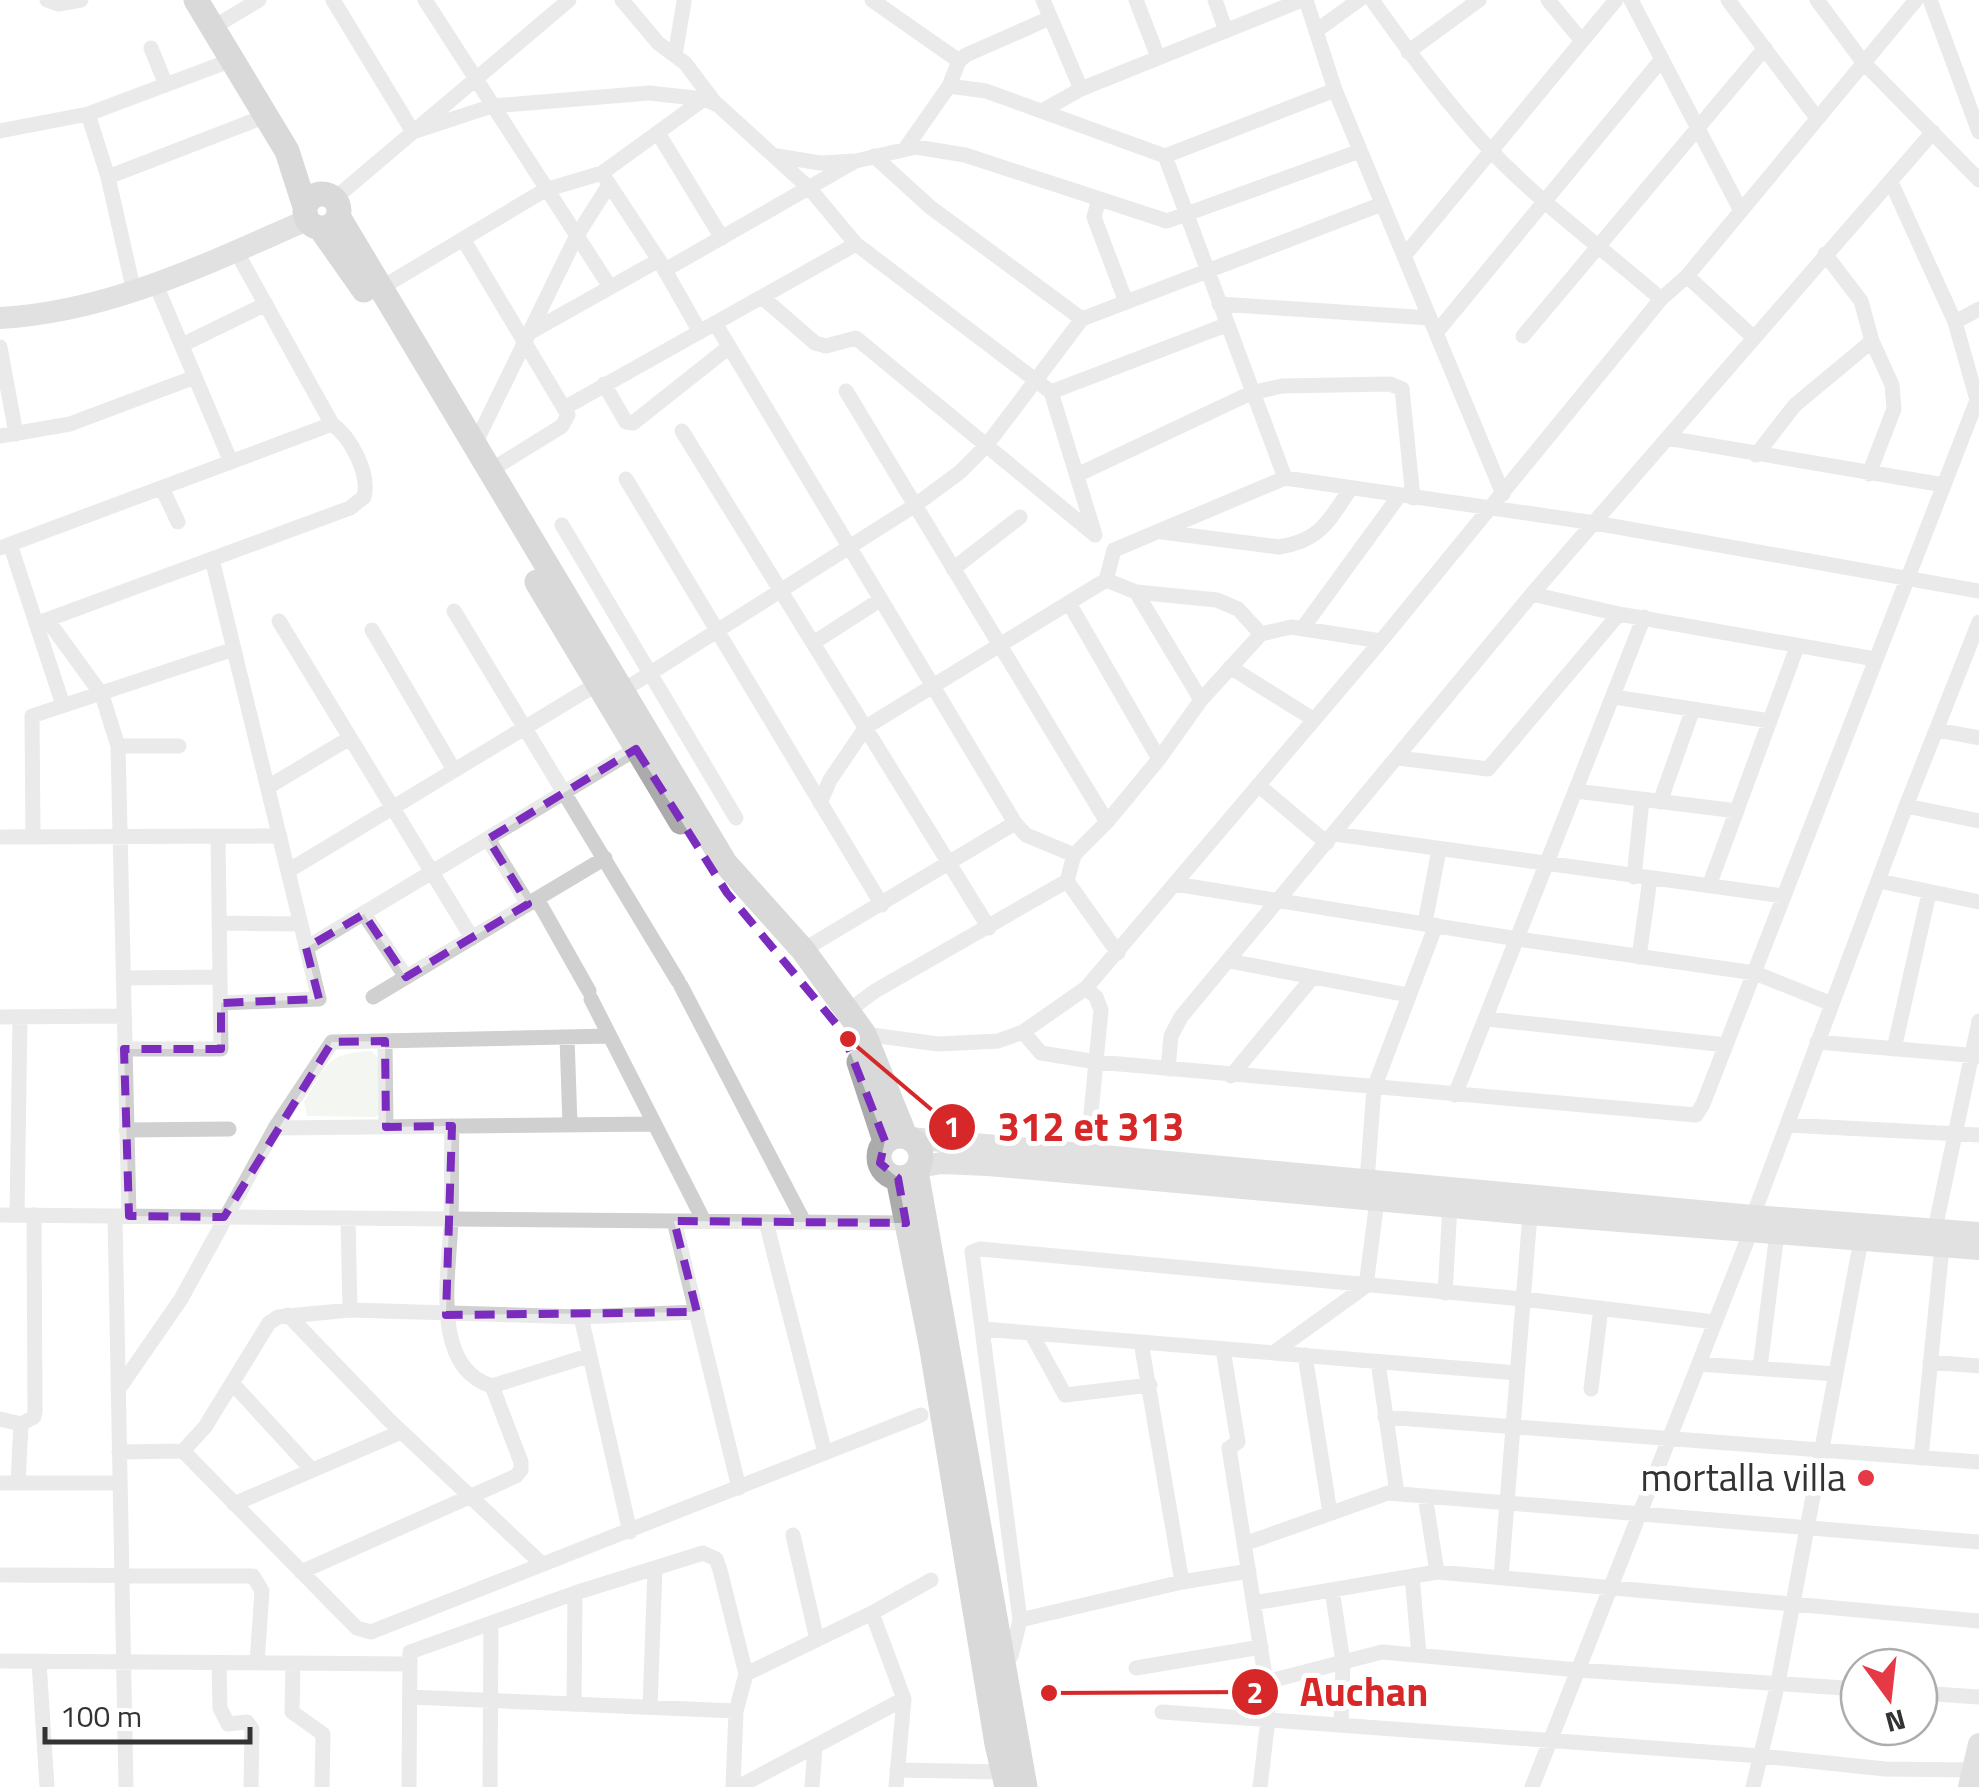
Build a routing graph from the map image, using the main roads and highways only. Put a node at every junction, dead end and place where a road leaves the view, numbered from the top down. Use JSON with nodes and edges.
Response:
{"nodes":[{"id":1,"x":196,"y":0,"type":"edge"},
{"id":2,"x":322,"y":211,"type":"junction"},
{"id":3,"x":900,"y":1138,"type":"junction"},
{"id":4,"x":911,"y":1172,"type":"junction"},
{"id":5,"x":1005,"y":1780,"type":"edge"},
{"id":6,"x":1025,"y":1787,"type":"edge"}],
"edges":[{"from":1,"to":2,"type":"main road"},
{"from":2,"to":3,"type":"main road"},
{"from":2,"to":3,"type":"main road"},
{"from":3,"to":4,"type":"main road"},
{"from":3,"to":4,"type":"main road"},
{"from":4,"to":5,"type":"main road"},
{"from":4,"to":6,"type":"main road"}]}
